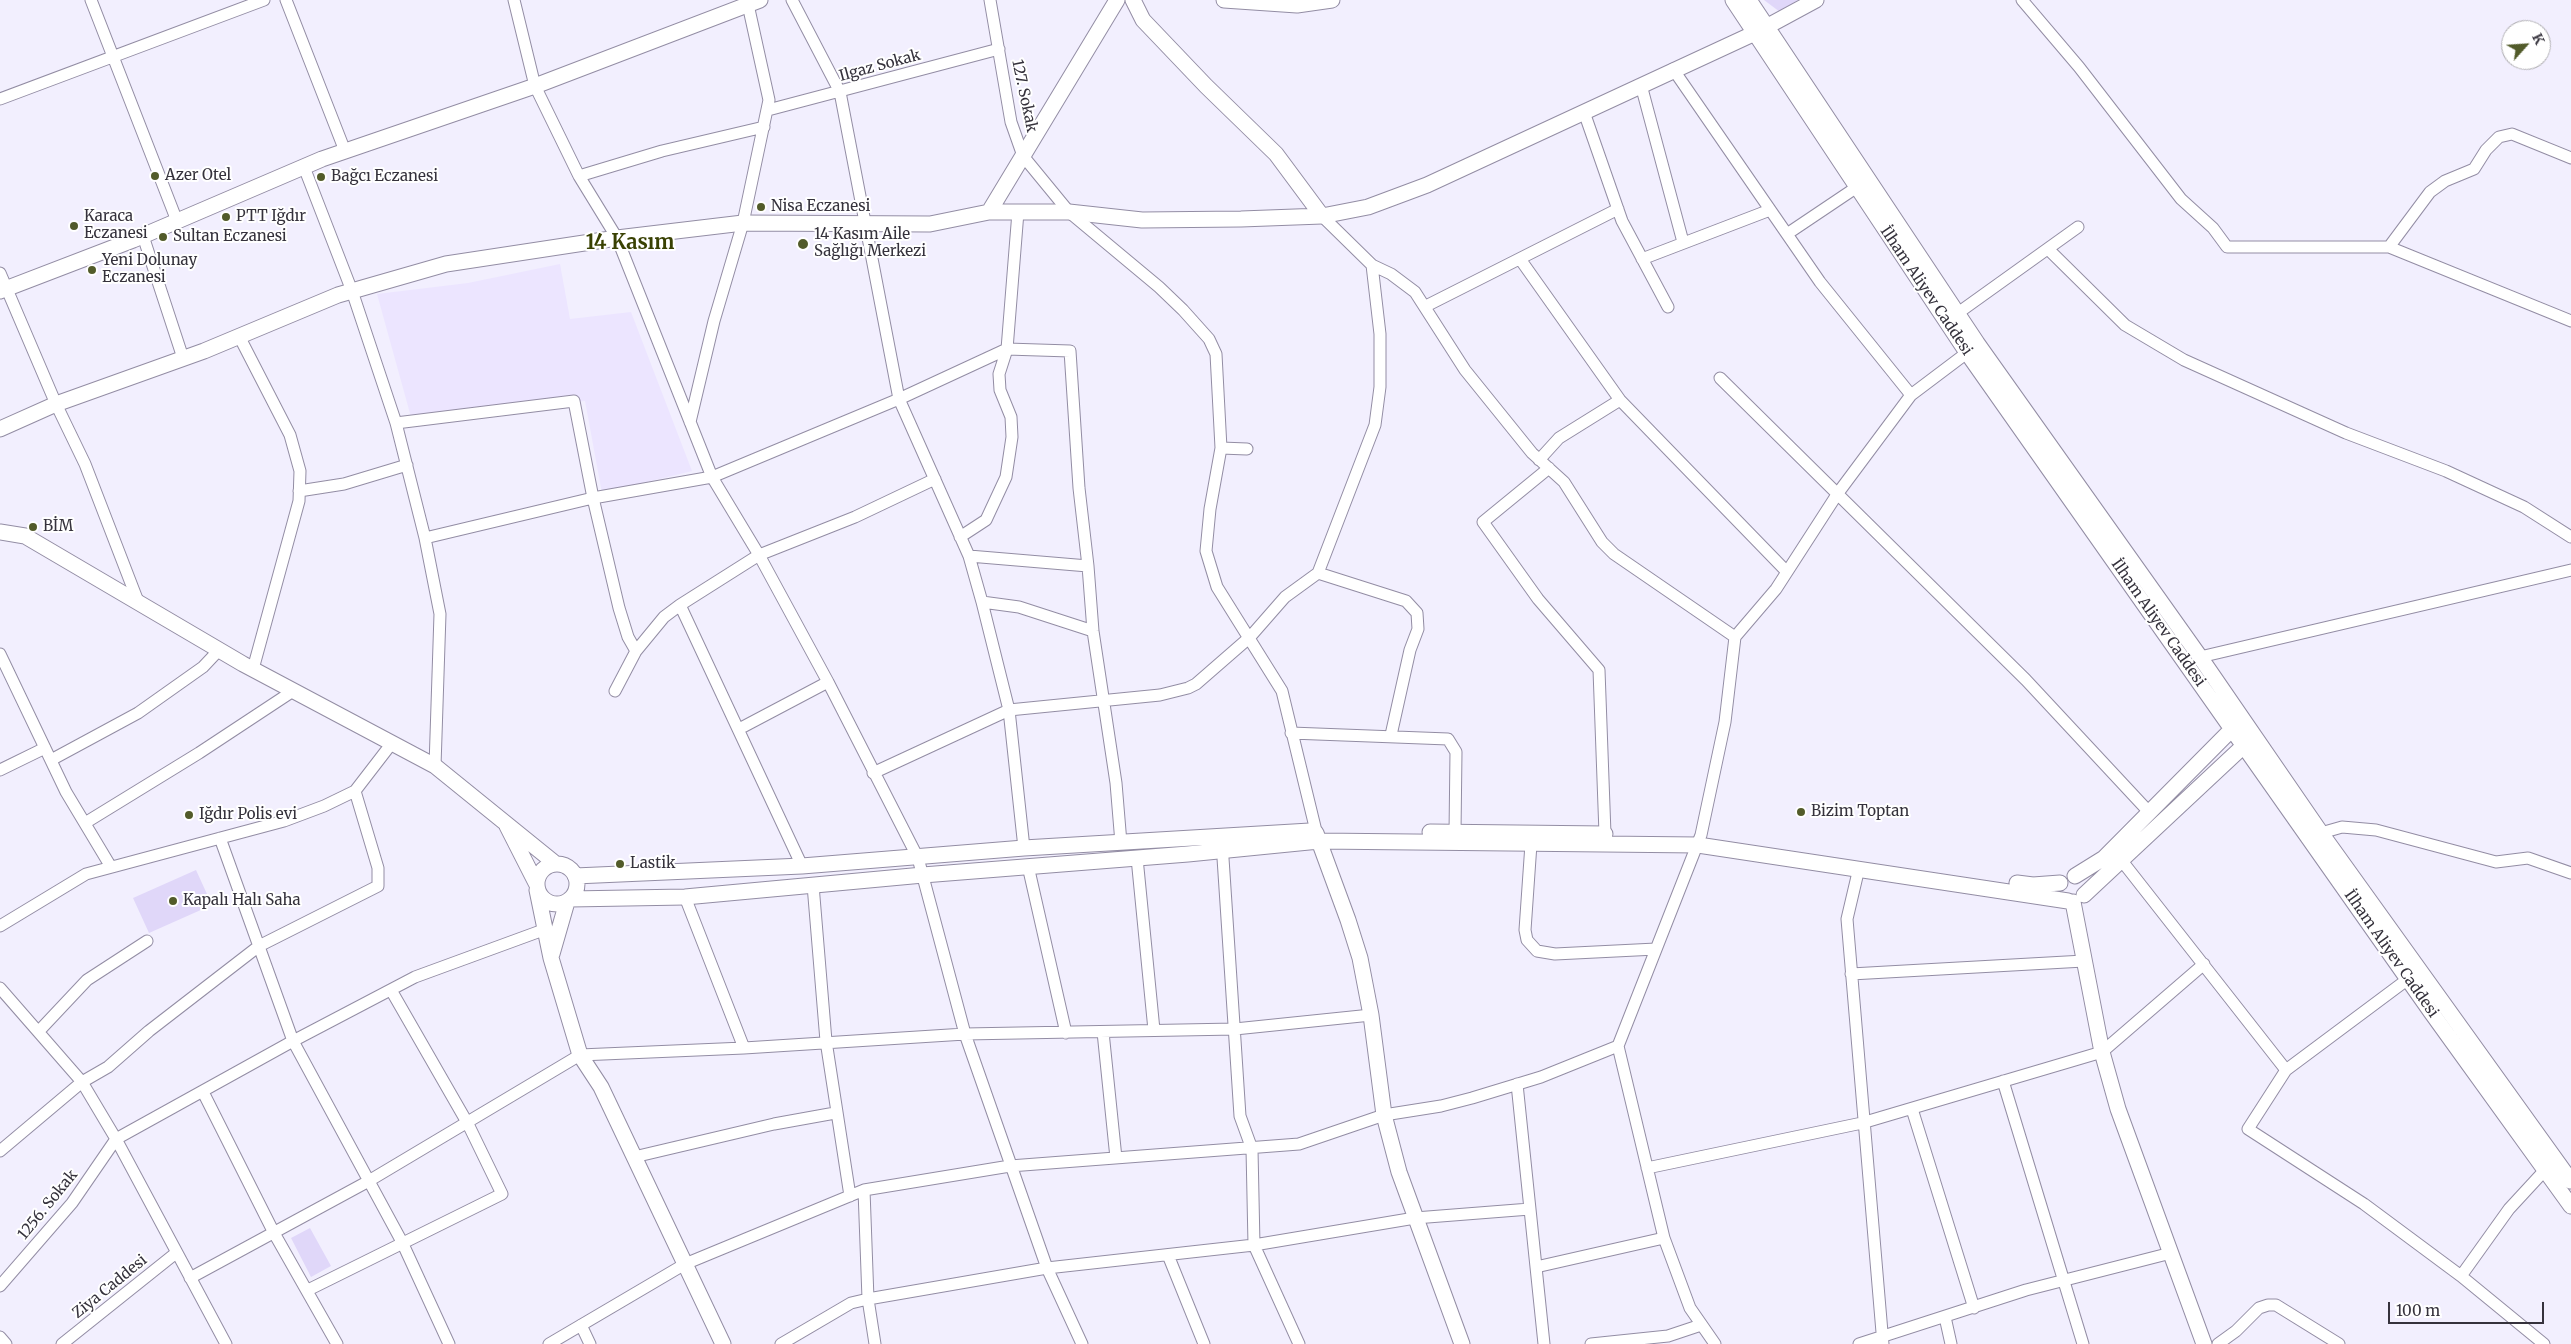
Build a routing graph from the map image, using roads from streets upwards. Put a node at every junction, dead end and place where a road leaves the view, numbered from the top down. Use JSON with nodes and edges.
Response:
{"nodes":[{"id":1,"x":91,"y":0,"type":"edge"},
{"id":2,"x":264,"y":0,"type":"edge"},
{"id":3,"x":286,"y":0,"type":"edge"},
{"id":4,"x":514,"y":0,"type":"edge"},
{"id":5,"x":792,"y":0,"type":"edge"},
{"id":6,"x":990,"y":0,"type":"edge"},
{"id":7,"x":1117,"y":0,"type":"edge"},
{"id":8,"x":1133,"y":0,"type":"edge"},
{"id":9,"x":1224,"y":0,"type":"edge"},
{"id":10,"x":1332,"y":0,"type":"edge"},
{"id":11,"x":1734,"y":0,"type":"edge"},
{"id":12,"x":1750,"y":0,"type":"edge"},
{"id":13,"x":1816,"y":0,"type":"edge"},
{"id":14,"x":2022,"y":0,"type":"edge"},
{"id":15,"x":751,"y":1,"type":"edge"},
{"id":16,"x":1312,"y":2,"type":"edge"},
{"id":17,"x":1761,"y":30,"type":"junction"},
{"id":18,"x":999,"y":49,"type":"junction"},
{"id":19,"x":112,"y":56,"type":"junction"},
{"id":20,"x":1673,"y":69,"type":"junction"},
{"id":21,"x":1641,"y":85,"type":"junction"},
{"id":22,"x":536,"y":86,"type":"junction"},
{"id":23,"x":840,"y":92,"type":"junction"},
{"id":24,"x":0,"y":99,"type":"edge"},
{"id":25,"x":768,"y":110,"type":"junction"},
{"id":26,"x":1584,"y":112,"type":"junction"},
{"id":27,"x":764,"y":127,"type":"junction"},
{"id":28,"x":345,"y":151,"type":"junction"},
{"id":29,"x":1023,"y":156,"type":"junction"},
{"id":30,"x":2571,"y":158,"type":"edge"},
{"id":31,"x":304,"y":167,"type":"junction"},
{"id":32,"x":579,"y":176,"type":"junction"},
{"id":33,"x":1857,"y":186,"type":"junction"},
{"id":34,"x":1618,"y":209,"type":"junction"},
{"id":35,"x":1770,"y":210,"type":"junction"},
{"id":36,"x":989,"y":212,"type":"junction"},
{"id":37,"x":1018,"y":212,"type":"junction"},
{"id":38,"x":1069,"y":212,"type":"junction"},
{"id":39,"x":1322,"y":216,"type":"junction"},
{"id":40,"x":177,"y":221,"type":"junction"},
{"id":41,"x":742,"y":223,"type":"junction"},
{"id":42,"x":867,"y":224,"type":"junction"},
{"id":43,"x":2078,"y":227,"type":"dead end"},
{"id":44,"x":1787,"y":234,"type":"junction"},
{"id":45,"x":143,"y":236,"type":"junction"},
{"id":46,"x":617,"y":238,"type":"junction"},
{"id":47,"x":1684,"y":242,"type":"junction"},
{"id":48,"x":2389,"y":247,"type":"junction"},
{"id":49,"x":2048,"y":250,"type":"junction"},
{"id":50,"x":1520,"y":259,"type":"junction"},
{"id":51,"x":1642,"y":259,"type":"junction"},
{"id":52,"x":1372,"y":265,"type":"junction"},
{"id":53,"x":0,"y":273,"type":"edge"},
{"id":54,"x":3,"y":290,"type":"edge"},
{"id":55,"x":352,"y":290,"type":"junction"},
{"id":56,"x":1426,"y":306,"type":"junction"},
{"id":57,"x":1668,"y":307,"type":"dead end"},
{"id":58,"x":1951,"y":317,"type":"junction"},
{"id":59,"x":2571,"y":320,"type":"edge"},
{"id":60,"x":239,"y":336,"type":"junction"},
{"id":61,"x":1972,"y":348,"type":"junction"},
{"id":62,"x":1007,"y":349,"type":"junction"},
{"id":63,"x":183,"y":358,"type":"junction"},
{"id":64,"x":1720,"y":378,"type":"dead end"},
{"id":65,"x":1911,"y":395,"type":"junction"},
{"id":66,"x":899,"y":399,"type":"junction"},
{"id":67,"x":1620,"y":400,"type":"junction"},
{"id":68,"x":56,"y":404,"type":"junction"},
{"id":69,"x":690,"y":422,"type":"junction"},
{"id":70,"x":396,"y":423,"type":"junction"},
{"id":71,"x":0,"y":428,"type":"edge"},
{"id":72,"x":1221,"y":448,"type":"junction"},
{"id":73,"x":1247,"y":449,"type":"dead end"},
{"id":74,"x":1539,"y":460,"type":"junction"},
{"id":75,"x":407,"y":465,"type":"junction"},
{"id":76,"x":1549,"y":468,"type":"junction"},
{"id":77,"x":712,"y":477,"type":"junction"},
{"id":78,"x":936,"y":479,"type":"junction"},
{"id":79,"x":299,"y":491,"type":"junction"},
{"id":80,"x":1838,"y":493,"type":"junction"},
{"id":81,"x":592,"y":498,"type":"junction"},
{"id":82,"x":0,"y":532,"type":"edge"},
{"id":83,"x":960,"y":537,"type":"junction"},
{"id":84,"x":2571,"y":537,"type":"edge"},
{"id":85,"x":425,"y":538,"type":"junction"},
{"id":86,"x":759,"y":555,"type":"junction"},
{"id":87,"x":969,"y":556,"type":"junction"},
{"id":88,"x":1088,"y":566,"type":"junction"},
{"id":89,"x":2571,"y":570,"type":"edge"},
{"id":90,"x":1787,"y":572,"type":"junction"},
{"id":91,"x":1318,"y":573,"type":"junction"},
{"id":92,"x":982,"y":602,"type":"junction"},
{"id":93,"x":139,"y":604,"type":"junction"},
{"id":94,"x":680,"y":605,"type":"junction"},
{"id":95,"x":1093,"y":631,"type":"junction"},
{"id":96,"x":1250,"y":637,"type":"junction"},
{"id":97,"x":1735,"y":637,"type":"junction"},
{"id":98,"x":219,"y":650,"type":"junction"},
{"id":99,"x":636,"y":651,"type":"junction"},
{"id":100,"x":0,"y":654,"type":"edge"},
{"id":101,"x":2200,"y":657,"type":"junction"},
{"id":102,"x":252,"y":669,"type":"junction"},
{"id":103,"x":828,"y":682,"type":"junction"},
{"id":104,"x":293,"y":691,"type":"junction"},
{"id":105,"x":615,"y":691,"type":"dead end"},
{"id":106,"x":1102,"y":702,"type":"junction"},
{"id":107,"x":1010,"y":710,"type":"junction"},
{"id":108,"x":2237,"y":724,"type":"junction"},
{"id":109,"x":739,"y":729,"type":"junction"},
{"id":110,"x":1291,"y":733,"type":"junction"},
{"id":111,"x":1391,"y":735,"type":"junction"},
{"id":112,"x":2249,"y":740,"type":"junction"},
{"id":113,"x":392,"y":743,"type":"junction"},
{"id":114,"x":45,"y":748,"type":"junction"},
{"id":115,"x":51,"y":760,"type":"junction"},
{"id":116,"x":435,"y":766,"type":"junction"},
{"id":117,"x":0,"y":770,"type":"edge"},
{"id":118,"x":873,"y":772,"type":"junction"},
{"id":119,"x":355,"y":790,"type":"junction"},
{"id":120,"x":2149,"y":812,"type":"junction"},
{"id":121,"x":505,"y":820,"type":"junction"},
{"id":122,"x":85,"y":823,"type":"junction"},
{"id":123,"x":1455,"y":833,"type":"junction"},
{"id":124,"x":2321,"y":833,"type":"junction"},
{"id":125,"x":1605,"y":834,"type":"junction"},
{"id":126,"x":1318,"y":836,"type":"junction"},
{"id":127,"x":220,"y":838,"type":"junction"},
{"id":128,"x":1700,"y":840,"type":"junction"},
{"id":129,"x":1121,"y":843,"type":"junction"},
{"id":130,"x":1222,"y":843,"type":"junction"},
{"id":131,"x":1531,"y":844,"type":"junction"},
{"id":132,"x":1024,"y":848,"type":"junction"},
{"id":133,"x":918,"y":858,"type":"junction"},
{"id":134,"x":1137,"y":858,"type":"junction"},
{"id":135,"x":2122,"y":861,"type":"junction"},
{"id":136,"x":556,"y":864,"type":"junction"},
{"id":137,"x":802,"y":866,"type":"junction"},
{"id":138,"x":1028,"y":866,"type":"junction"},
{"id":139,"x":111,"y":867,"type":"junction"},
{"id":140,"x":1859,"y":868,"type":"junction"},
{"id":141,"x":2571,"y":873,"type":"edge"},
{"id":142,"x":923,"y":875,"type":"junction"},
{"id":143,"x":575,"y":876,"type":"junction"},
{"id":144,"x":2075,"y":876,"type":"junction"},
{"id":145,"x":2060,"y":884,"type":"junction"},
{"id":146,"x":813,"y":885,"type":"junction"},
{"id":147,"x":537,"y":886,"type":"junction"},
{"id":148,"x":685,"y":897,"type":"junction"},
{"id":149,"x":2075,"y":899,"type":"junction"},
{"id":150,"x":569,"y":900,"type":"junction"},
{"id":151,"x":0,"y":926,"type":"edge"},
{"id":152,"x":546,"y":929,"type":"junction"},
{"id":153,"x":147,"y":941,"type":"dead end"},
{"id":154,"x":259,"y":946,"type":"junction"},
{"id":155,"x":1656,"y":949,"type":"junction"},
{"id":156,"x":551,"y":958,"type":"junction"},
{"id":157,"x":2084,"y":962,"type":"junction"},
{"id":158,"x":2204,"y":964,"type":"junction"},
{"id":159,"x":1851,"y":974,"type":"junction"},
{"id":160,"x":2408,"y":979,"type":"junction"},
{"id":161,"x":0,"y":989,"type":"edge"},
{"id":162,"x":391,"y":990,"type":"junction"},
{"id":163,"x":1371,"y":1015,"type":"junction"},
{"id":164,"x":1235,"y":1029,"type":"junction"},
{"id":165,"x":1154,"y":1030,"type":"junction"},
{"id":166,"x":39,"y":1031,"type":"junction"},
{"id":167,"x":1102,"y":1032,"type":"junction"},
{"id":168,"x":1066,"y":1033,"type":"junction"},
{"id":169,"x":965,"y":1034,"type":"junction"},
{"id":170,"x":293,"y":1041,"type":"junction"},
{"id":171,"x":826,"y":1041,"type":"junction"},
{"id":172,"x":1618,"y":1046,"type":"junction"},
{"id":173,"x":744,"y":1048,"type":"junction"},
{"id":174,"x":2102,"y":1052,"type":"junction"},
{"id":175,"x":580,"y":1055,"type":"junction"},
{"id":176,"x":2286,"y":1070,"type":"junction"},
{"id":177,"x":2003,"y":1081,"type":"junction"},
{"id":178,"x":82,"y":1082,"type":"junction"},
{"id":179,"x":1517,"y":1084,"type":"junction"},
{"id":180,"x":203,"y":1092,"type":"junction"},
{"id":181,"x":1912,"y":1108,"type":"junction"},
{"id":182,"x":835,"y":1113,"type":"junction"},
{"id":183,"x":1384,"y":1115,"type":"junction"},
{"id":184,"x":1862,"y":1123,"type":"junction"},
{"id":185,"x":468,"y":1124,"type":"junction"},
{"id":186,"x":116,"y":1139,"type":"junction"},
{"id":187,"x":1252,"y":1149,"type":"junction"},
{"id":188,"x":0,"y":1151,"type":"edge"},
{"id":189,"x":634,"y":1157,"type":"junction"},
{"id":190,"x":1116,"y":1158,"type":"junction"},
{"id":191,"x":1010,"y":1166,"type":"junction"},
{"id":192,"x":1648,"y":1168,"type":"junction"},
{"id":193,"x":2545,"y":1170,"type":"junction"},
{"id":194,"x":2571,"y":1181,"type":"edge"},
{"id":195,"x":367,"y":1182,"type":"junction"},
{"id":196,"x":864,"y":1190,"type":"junction"},
{"id":197,"x":850,"y":1196,"type":"junction"},
{"id":198,"x":2571,"y":1206,"type":"edge"},
{"id":199,"x":1530,"y":1209,"type":"junction"},
{"id":200,"x":1415,"y":1218,"type":"junction"},
{"id":201,"x":274,"y":1233,"type":"junction"},
{"id":202,"x":1664,"y":1238,"type":"junction"},
{"id":203,"x":402,"y":1242,"type":"junction"},
{"id":204,"x":1254,"y":1245,"type":"junction"},
{"id":205,"x":176,"y":1253,"type":"junction"},
{"id":206,"x":2171,"y":1253,"type":"junction"},
{"id":207,"x":1168,"y":1255,"type":"junction"},
{"id":208,"x":685,"y":1264,"type":"junction"},
{"id":209,"x":1536,"y":1266,"type":"junction"},
{"id":210,"x":1047,"y":1268,"type":"junction"},
{"id":211,"x":2461,"y":1276,"type":"junction"},
{"id":212,"x":190,"y":1278,"type":"junction"},
{"id":213,"x":2063,"y":1281,"type":"junction"},
{"id":214,"x":0,"y":1286,"type":"edge"},
{"id":215,"x":308,"y":1290,"type":"junction"},
{"id":216,"x":868,"y":1299,"type":"junction"},
{"id":217,"x":1974,"y":1308,"type":"junction"},
{"id":218,"x":1945,"y":1317,"type":"junction"},
{"id":219,"x":580,"y":1325,"type":"junction"},
{"id":220,"x":1701,"y":1325,"type":"junction"},
{"id":221,"x":0,"y":1337,"type":"edge"},
{"id":222,"x":1883,"y":1341,"type":"edge"},
{"id":223,"x":6,"y":1344,"type":"edge"},
{"id":224,"x":62,"y":1344,"type":"edge"},
{"id":225,"x":226,"y":1344,"type":"edge"},
{"id":226,"x":336,"y":1344,"type":"edge"},
{"id":227,"x":449,"y":1344,"type":"edge"},
{"id":228,"x":549,"y":1344,"type":"edge"},
{"id":229,"x":590,"y":1344,"type":"edge"},
{"id":230,"x":723,"y":1344,"type":"edge"},
{"id":231,"x":781,"y":1344,"type":"edge"},
{"id":232,"x":875,"y":1344,"type":"edge"},
{"id":233,"x":1082,"y":1344,"type":"edge"},
{"id":234,"x":1204,"y":1344,"type":"edge"},
{"id":235,"x":1299,"y":1344,"type":"edge"},
{"id":236,"x":1462,"y":1344,"type":"edge"},
{"id":237,"x":1544,"y":1344,"type":"edge"},
{"id":238,"x":1591,"y":1344,"type":"edge"},
{"id":239,"x":1715,"y":1344,"type":"edge"},
{"id":240,"x":1859,"y":1344,"type":"edge"},
{"id":241,"x":1951,"y":1344,"type":"edge"},
{"id":242,"x":2083,"y":1344,"type":"edge"},
{"id":243,"x":2204,"y":1344,"type":"edge"},
{"id":244,"x":2218,"y":1344,"type":"edge"},
{"id":245,"x":2339,"y":1344,"type":"edge"},
{"id":246,"x":2544,"y":1344,"type":"edge"}],
"edges":[{"from":1,"to":19,"type":"street"},
{"from":2,"to":19,"type":"street"},
{"from":3,"to":28,"type":"street"},
{"from":4,"to":22,"type":"street"},
{"from":5,"to":23,"type":"street"},
{"from":6,"to":18,"type":"street","name":"127. Sokak"},
{"from":7,"to":29,"type":"street"},
{"from":8,"to":39,"type":"street"},
{"from":9,"to":16,"type":"street"},
{"from":10,"to":16,"type":"street"},
{"from":11,"to":17,"type":"street"},
{"from":12,"to":17,"type":"street"},
{"from":13,"to":17,"type":"street"},
{"from":14,"to":48,"type":"street"},
{"from":15,"to":22,"type":"street"},
{"from":15,"to":25,"type":"street"},
{"from":17,"to":20,"type":"street"},
{"from":17,"to":33,"type":"street","name":"İlham Aliyev Caddesi"},
{"from":17,"to":58,"type":"street","name":"İlham Aliyev Caddesi"},
{"from":18,"to":23,"type":"street","name":"Ilgaz Sokak"},
{"from":18,"to":29,"type":"street","name":"127. Sokak"},
{"from":19,"to":24,"type":"street"},
{"from":19,"to":40,"type":"street"},
{"from":20,"to":21,"type":"street"},
{"from":20,"to":35,"type":"street"},
{"from":21,"to":26,"type":"street"},
{"from":21,"to":47,"type":"street"},
{"from":22,"to":28,"type":"street"},
{"from":22,"to":32,"type":"street"},
{"from":23,"to":25,"type":"street","name":"Ilgaz Sokak"},
{"from":23,"to":42,"type":"street"},
{"from":25,"to":27,"type":"street"},
{"from":26,"to":34,"type":"street"},
{"from":26,"to":39,"type":"street"},
{"from":27,"to":32,"type":"street"},
{"from":27,"to":41,"type":"street"},
{"from":28,"to":31,"type":"street"},
{"from":29,"to":36,"type":"street"},
{"from":29,"to":38,"type":"street","name":"127. Sokak"},
{"from":30,"to":48,"type":"street"},
{"from":31,"to":40,"type":"street"},
{"from":31,"to":55,"type":"street"},
{"from":32,"to":46,"type":"street"},
{"from":33,"to":44,"type":"street"},
{"from":33,"to":58,"type":"street","name":"İlham Aliyev Caddesi"},
{"from":34,"to":50,"type":"street"},
{"from":34,"to":51,"type":"street"},
{"from":35,"to":44,"type":"street"},
{"from":35,"to":47,"type":"street"},
{"from":36,"to":37,"type":"street"},
{"from":36,"to":42,"type":"street"},
{"from":37,"to":38,"type":"street"},
{"from":37,"to":62,"type":"street"},
{"from":38,"to":39,"type":"street"},
{"from":38,"to":72,"type":"street","name":"127. Sokak"},
{"from":39,"to":52,"type":"street"},
{"from":40,"to":45,"type":"street"},
{"from":41,"to":42,"type":"street"},
{"from":41,"to":46,"type":"street"},
{"from":41,"to":69,"type":"street"},
{"from":42,"to":66,"type":"street"},
{"from":43,"to":49,"type":"street"},
{"from":44,"to":65,"type":"street"},
{"from":45,"to":54,"type":"street"},
{"from":45,"to":63,"type":"street"},
{"from":46,"to":55,"type":"street"},
{"from":46,"to":69,"type":"street"},
{"from":47,"to":51,"type":"street"},
{"from":48,"to":59,"type":"street"},
{"from":49,"to":58,"type":"street"},
{"from":49,"to":84,"type":"street"},
{"from":50,"to":56,"type":"street"},
{"from":50,"to":67,"type":"street"},
{"from":51,"to":57,"type":"street"},
{"from":52,"to":56,"type":"street"},
{"from":52,"to":91,"type":"street"},
{"from":53,"to":54,"type":"street"},
{"from":54,"to":68,"type":"street"},
{"from":55,"to":60,"type":"street"},
{"from":55,"to":70,"type":"street"},
{"from":56,"to":74,"type":"street"},
{"from":58,"to":61,"type":"street","name":"İlham Aliyev Caddesi"},
{"from":60,"to":63,"type":"street"},
{"from":60,"to":79,"type":"street"},
{"from":61,"to":65,"type":"street"},
{"from":61,"to":101,"type":"street","name":"İlham Aliyev Caddesi"},
{"from":61,"to":108,"type":"street","name":"İlham Aliyev Caddesi"},
{"from":62,"to":66,"type":"street"},
{"from":62,"to":83,"type":"street"},
{"from":62,"to":88,"type":"street"},
{"from":63,"to":68,"type":"street"},
{"from":64,"to":80,"type":"street"},
{"from":65,"to":80,"type":"street"},
{"from":66,"to":77,"type":"street"},
{"from":66,"to":78,"type":"street"},
{"from":67,"to":74,"type":"street"},
{"from":67,"to":90,"type":"street"},
{"from":68,"to":71,"type":"street"},
{"from":68,"to":93,"type":"street"},
{"from":69,"to":77,"type":"street"},
{"from":70,"to":75,"type":"street"},
{"from":70,"to":81,"type":"street"},
{"from":72,"to":73,"type":"street"},
{"from":72,"to":96,"type":"street","name":"127. Sokak"},
{"from":74,"to":76,"type":"street"},
{"from":75,"to":79,"type":"street"},
{"from":75,"to":85,"type":"street"},
{"from":76,"to":97,"type":"street"},
{"from":76,"to":125,"type":"street"},
{"from":77,"to":81,"type":"street"},
{"from":77,"to":86,"type":"street"},
{"from":78,"to":83,"type":"street"},
{"from":78,"to":86,"type":"street"},
{"from":79,"to":102,"type":"street"},
{"from":80,"to":90,"type":"street"},
{"from":80,"to":120,"type":"street"},
{"from":81,"to":85,"type":"street"},
{"from":81,"to":99,"type":"street"},
{"from":82,"to":93,"type":"street"},
{"from":83,"to":87,"type":"street"},
{"from":85,"to":116,"type":"street"},
{"from":86,"to":94,"type":"street"},
{"from":86,"to":103,"type":"street"},
{"from":87,"to":88,"type":"street"},
{"from":87,"to":92,"type":"street"},
{"from":88,"to":95,"type":"street"},
{"from":89,"to":101,"type":"street"},
{"from":90,"to":97,"type":"street"},
{"from":91,"to":96,"type":"street"},
{"from":91,"to":111,"type":"street"},
{"from":92,"to":95,"type":"street"},
{"from":92,"to":107,"type":"street"},
{"from":93,"to":98,"type":"street"},
{"from":94,"to":99,"type":"street"},
{"from":94,"to":109,"type":"street"},
{"from":95,"to":106,"type":"street"},
{"from":96,"to":106,"type":"street"},
{"from":96,"to":110,"type":"street","name":"127. Sokak"},
{"from":97,"to":128,"type":"street"},
{"from":98,"to":102,"type":"street"},
{"from":98,"to":115,"type":"street"},
{"from":99,"to":105,"type":"street"},
{"from":100,"to":114,"type":"street"},
{"from":101,"to":108,"type":"street","name":"İlham Aliyev Caddesi"},
{"from":102,"to":104,"type":"street"},
{"from":103,"to":109,"type":"street"},
{"from":103,"to":118,"type":"street"},
{"from":104,"to":113,"type":"street"},
{"from":104,"to":122,"type":"street"},
{"from":106,"to":107,"type":"street"},
{"from":106,"to":129,"type":"street"},
{"from":107,"to":118,"type":"street"},
{"from":107,"to":132,"type":"street"},
{"from":108,"to":112,"type":"street","name":"İlham Aliyev Caddesi"},
{"from":108,"to":120,"type":"street"},
{"from":109,"to":137,"type":"street"},
{"from":110,"to":111,"type":"street"},
{"from":110,"to":126,"type":"street","name":"127. Sokak"},
{"from":111,"to":123,"type":"street"},
{"from":112,"to":124,"type":"street","name":"İlham Aliyev Caddesi"},
{"from":112,"to":135,"type":"street"},
{"from":112,"to":160,"type":"street","name":"İlham Aliyev Caddesi"},
{"from":113,"to":116,"type":"street"},
{"from":113,"to":119,"type":"street"},
{"from":114,"to":115,"type":"street"},
{"from":114,"to":117,"type":"street"},
{"from":115,"to":122,"type":"street"},
{"from":116,"to":121,"type":"street"},
{"from":118,"to":133,"type":"street"},
{"from":119,"to":127,"type":"street"},
{"from":119,"to":154,"type":"street"},
{"from":120,"to":144,"type":"street"},
{"from":121,"to":136,"type":"street"},
{"from":121,"to":147,"type":"street"},
{"from":122,"to":139,"type":"street"},
{"from":123,"to":125,"type":"street"},
{"from":123,"to":126,"type":"street"},
{"from":124,"to":141,"type":"street"},
{"from":124,"to":194,"type":"street","name":"İlham Aliyev Caddesi"},
{"from":125,"to":128,"type":"street"},
{"from":126,"to":130,"type":"street"},
{"from":126,"to":131,"type":"street"},
{"from":126,"to":163,"type":"street"},
{"from":127,"to":139,"type":"street"},
{"from":127,"to":154,"type":"street"},
{"from":128,"to":131,"type":"street"},
{"from":128,"to":140,"type":"street"},
{"from":128,"to":145,"type":"street"},
{"from":128,"to":155,"type":"street"},
{"from":129,"to":130,"type":"street"},
{"from":129,"to":132,"type":"street"},
{"from":130,"to":134,"type":"street"},
{"from":130,"to":164,"type":"street"},
{"from":131,"to":155,"type":"street"},
{"from":132,"to":133,"type":"street"},
{"from":133,"to":137,"type":"street"},
{"from":133,"to":142,"type":"street"},
{"from":134,"to":138,"type":"street"},
{"from":134,"to":165,"type":"street"},
{"from":135,"to":149,"type":"street"},
{"from":135,"to":158,"type":"street"},
{"from":136,"to":143,"type":"street"},
{"from":136,"to":147,"type":"street"},
{"from":137,"to":143,"type":"street"},
{"from":138,"to":142,"type":"street"},
{"from":138,"to":168,"type":"street"},
{"from":139,"to":151,"type":"street"},
{"from":140,"to":149,"type":"street"},
{"from":140,"to":159,"type":"street"},
{"from":142,"to":146,"type":"street"},
{"from":142,"to":169,"type":"street"},
{"from":143,"to":150,"type":"street"},
{"from":144,"to":145,"type":"street"},
{"from":144,"to":149,"type":"street"},
{"from":145,"to":149,"type":"street"},
{"from":146,"to":148,"type":"street"},
{"from":146,"to":171,"type":"street"},
{"from":147,"to":150,"type":"street"},
{"from":147,"to":152,"type":"street"},
{"from":148,"to":150,"type":"street"},
{"from":148,"to":173,"type":"street"},
{"from":149,"to":157,"type":"street"},
{"from":150,"to":156,"type":"street"},
{"from":152,"to":156,"type":"street"},
{"from":152,"to":162,"type":"street"},
{"from":153,"to":166,"type":"street"},
{"from":154,"to":170,"type":"street"},
{"from":154,"to":178,"type":"street"},
{"from":155,"to":172,"type":"street"},
{"from":156,"to":175,"type":"street"},
{"from":157,"to":159,"type":"street"},
{"from":157,"to":174,"type":"street"},
{"from":158,"to":174,"type":"street"},
{"from":158,"to":176,"type":"street"},
{"from":159,"to":184,"type":"street"},
{"from":160,"to":176,"type":"street"},
{"from":160,"to":193,"type":"street","name":"İlham Aliyev Caddesi"},
{"from":161,"to":166,"type":"street"},
{"from":162,"to":170,"type":"street"},
{"from":162,"to":185,"type":"street"},
{"from":163,"to":164,"type":"street"},
{"from":163,"to":183,"type":"street"},
{"from":164,"to":165,"type":"street"},
{"from":164,"to":187,"type":"street"},
{"from":165,"to":167,"type":"street"},
{"from":166,"to":178,"type":"street"},
{"from":167,"to":168,"type":"street"},
{"from":167,"to":190,"type":"street"},
{"from":168,"to":169,"type":"street"},
{"from":169,"to":171,"type":"street"},
{"from":169,"to":191,"type":"street"},
{"from":170,"to":180,"type":"street"},
{"from":170,"to":195,"type":"street"},
{"from":171,"to":173,"type":"street"},
{"from":171,"to":182,"type":"street"},
{"from":172,"to":179,"type":"street"},
{"from":172,"to":192,"type":"street"},
{"from":173,"to":175,"type":"street"},
{"from":174,"to":177,"type":"street"},
{"from":174,"to":206,"type":"street"},
{"from":175,"to":185,"type":"street"},
{"from":175,"to":189,"type":"street"},
{"from":176,"to":211,"type":"street"},
{"from":177,"to":181,"type":"street"},
{"from":177,"to":213,"type":"street"},
{"from":178,"to":186,"type":"street"},
{"from":178,"to":188,"type":"street"},
{"from":179,"to":183,"type":"street"},
{"from":179,"to":199,"type":"street"},
{"from":180,"to":186,"type":"street"},
{"from":180,"to":201,"type":"street"},
{"from":181,"to":184,"type":"street"},
{"from":181,"to":217,"type":"street"},
{"from":182,"to":189,"type":"street"},
{"from":182,"to":197,"type":"street"},
{"from":183,"to":187,"type":"street"},
{"from":183,"to":200,"type":"street"},
{"from":184,"to":192,"type":"street"},
{"from":184,"to":222,"type":"street"},
{"from":185,"to":195,"type":"street"},
{"from":185,"to":203,"type":"street"},
{"from":186,"to":205,"type":"street"},
{"from":186,"to":214,"type":"street","name":"1256. Sokak"},
{"from":187,"to":190,"type":"street"},
{"from":187,"to":204,"type":"street"},
{"from":189,"to":208,"type":"street"},
{"from":190,"to":191,"type":"street"},
{"from":191,"to":196,"type":"street"},
{"from":191,"to":210,"type":"street"},
{"from":192,"to":202,"type":"street"},
{"from":193,"to":198,"type":"street","name":"İlham Aliyev Caddesi"},
{"from":193,"to":211,"type":"street"},
{"from":195,"to":201,"type":"street"},
{"from":195,"to":203,"type":"street"},
{"from":196,"to":197,"type":"street"},
{"from":196,"to":216,"type":"street"},
{"from":197,"to":208,"type":"street"},
{"from":199,"to":200,"type":"street"},
{"from":199,"to":209,"type":"street"},
{"from":200,"to":204,"type":"street"},
{"from":200,"to":236,"type":"street"},
{"from":201,"to":212,"type":"street"},
{"from":201,"to":215,"type":"street"},
{"from":202,"to":209,"type":"street"},
{"from":202,"to":220,"type":"street"},
{"from":203,"to":215,"type":"street"},
{"from":203,"to":227,"type":"street"},
{"from":204,"to":207,"type":"street"},
{"from":204,"to":235,"type":"street"},
{"from":205,"to":212,"type":"street"},
{"from":205,"to":224,"type":"street","name":"Ziya Caddesi"},
{"from":206,"to":213,"type":"street"},
{"from":206,"to":243,"type":"street"},
{"from":207,"to":210,"type":"street"},
{"from":207,"to":234,"type":"street"},
{"from":208,"to":219,"type":"street"},
{"from":208,"to":230,"type":"street"},
{"from":209,"to":237,"type":"street"},
{"from":210,"to":216,"type":"street"},
{"from":210,"to":233,"type":"street"},
{"from":211,"to":246,"type":"street"},
{"from":212,"to":225,"type":"street"},
{"from":213,"to":217,"type":"street"},
{"from":213,"to":242,"type":"street"},
{"from":215,"to":226,"type":"street"},
{"from":216,"to":231,"type":"street"},
{"from":216,"to":232,"type":"street"},
{"from":217,"to":218,"type":"street"},
{"from":218,"to":222,"type":"street"},
{"from":218,"to":241,"type":"street"},
{"from":219,"to":228,"type":"street"},
{"from":219,"to":229,"type":"street"},
{"from":220,"to":238,"type":"street"},
{"from":220,"to":239,"type":"street"},
{"from":221,"to":223,"type":"street"},
{"from":222,"to":240,"type":"street"},
{"from":244,"to":245,"type":"street"}]}
